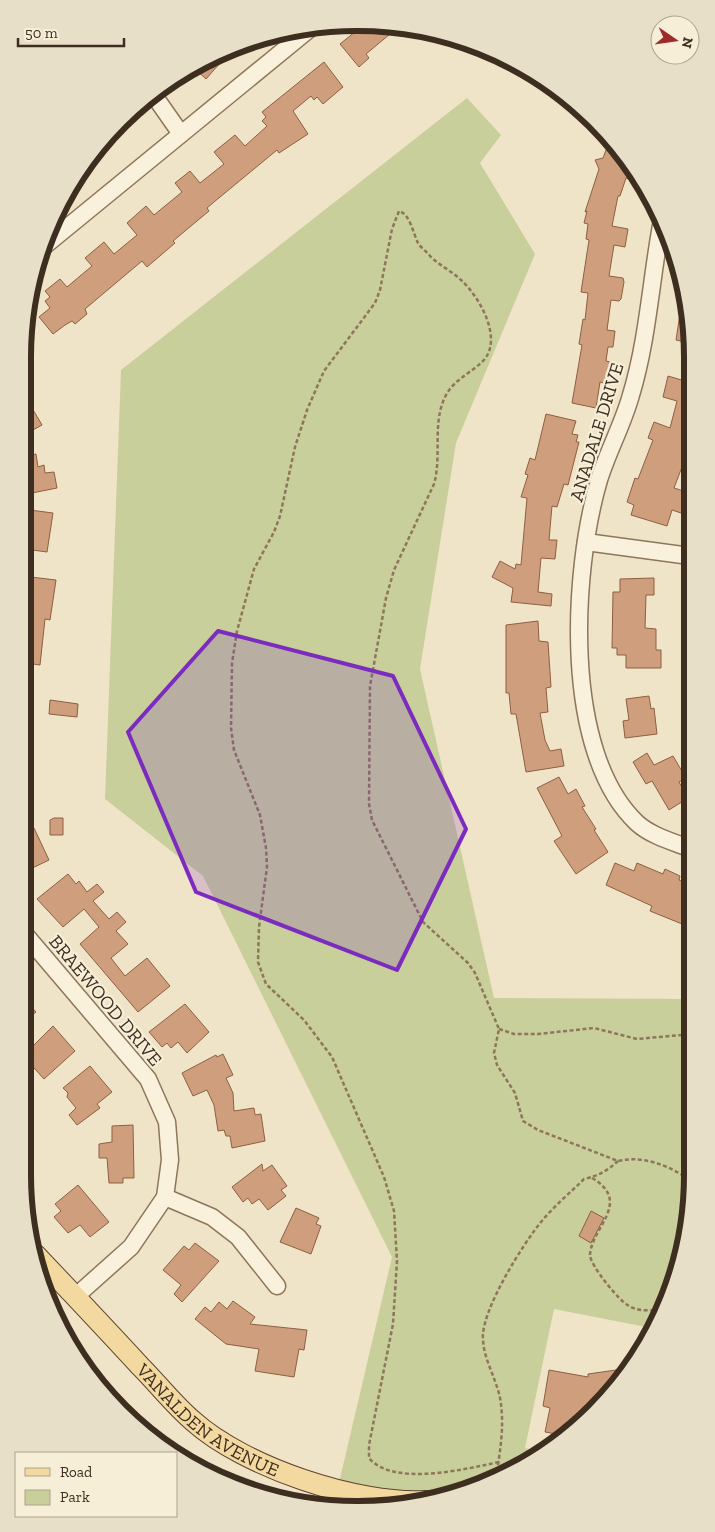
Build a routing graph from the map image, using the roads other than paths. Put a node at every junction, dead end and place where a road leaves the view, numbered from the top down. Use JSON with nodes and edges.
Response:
{"nodes":[{"id":1,"x":300,"y":37,"type":"edge"},
{"id":2,"x":157,"y":100,"type":"edge"},
{"id":3,"x":181,"y":134,"type":"junction"},
{"id":4,"x":54,"y":238,"type":"edge"},
{"id":5,"x":664,"y":246,"type":"edge"},
{"id":6,"x":586,"y":542,"type":"junction"},
{"id":7,"x":684,"y":555,"type":"edge"},
{"id":8,"x":684,"y":846,"type":"edge"},
{"id":9,"x":31,"y":942,"type":"edge"},
{"id":10,"x":165,"y":1197,"type":"junction"},
{"id":11,"x":43,"y":1263,"type":"edge"},
{"id":12,"x":277,"y":1286,"type":"dead end"},
{"id":13,"x":75,"y":1297,"type":"junction"},
{"id":14,"x":390,"y":1499,"type":"edge"}],
"edges":[{"from":1,"to":3,"type":"street"},
{"from":2,"to":3,"type":"street"},
{"from":3,"to":4,"type":"street"},
{"from":5,"to":6,"type":"street","name":"ANADALE DRIVE"},
{"from":6,"to":7,"type":"street"},
{"from":6,"to":8,"type":"street","name":"ANADALE DRIVE"},
{"from":9,"to":10,"type":"street","name":"BRAEWOOD DRIVE"},
{"from":10,"to":12,"type":"street"},
{"from":10,"to":13,"type":"street","name":"BRAEWOOD DRIVE"},
{"from":11,"to":13,"type":"main road","name":"VANALDEN AVENUE"},
{"from":13,"to":14,"type":"main road","name":"VANALDEN AVENUE"}]}
